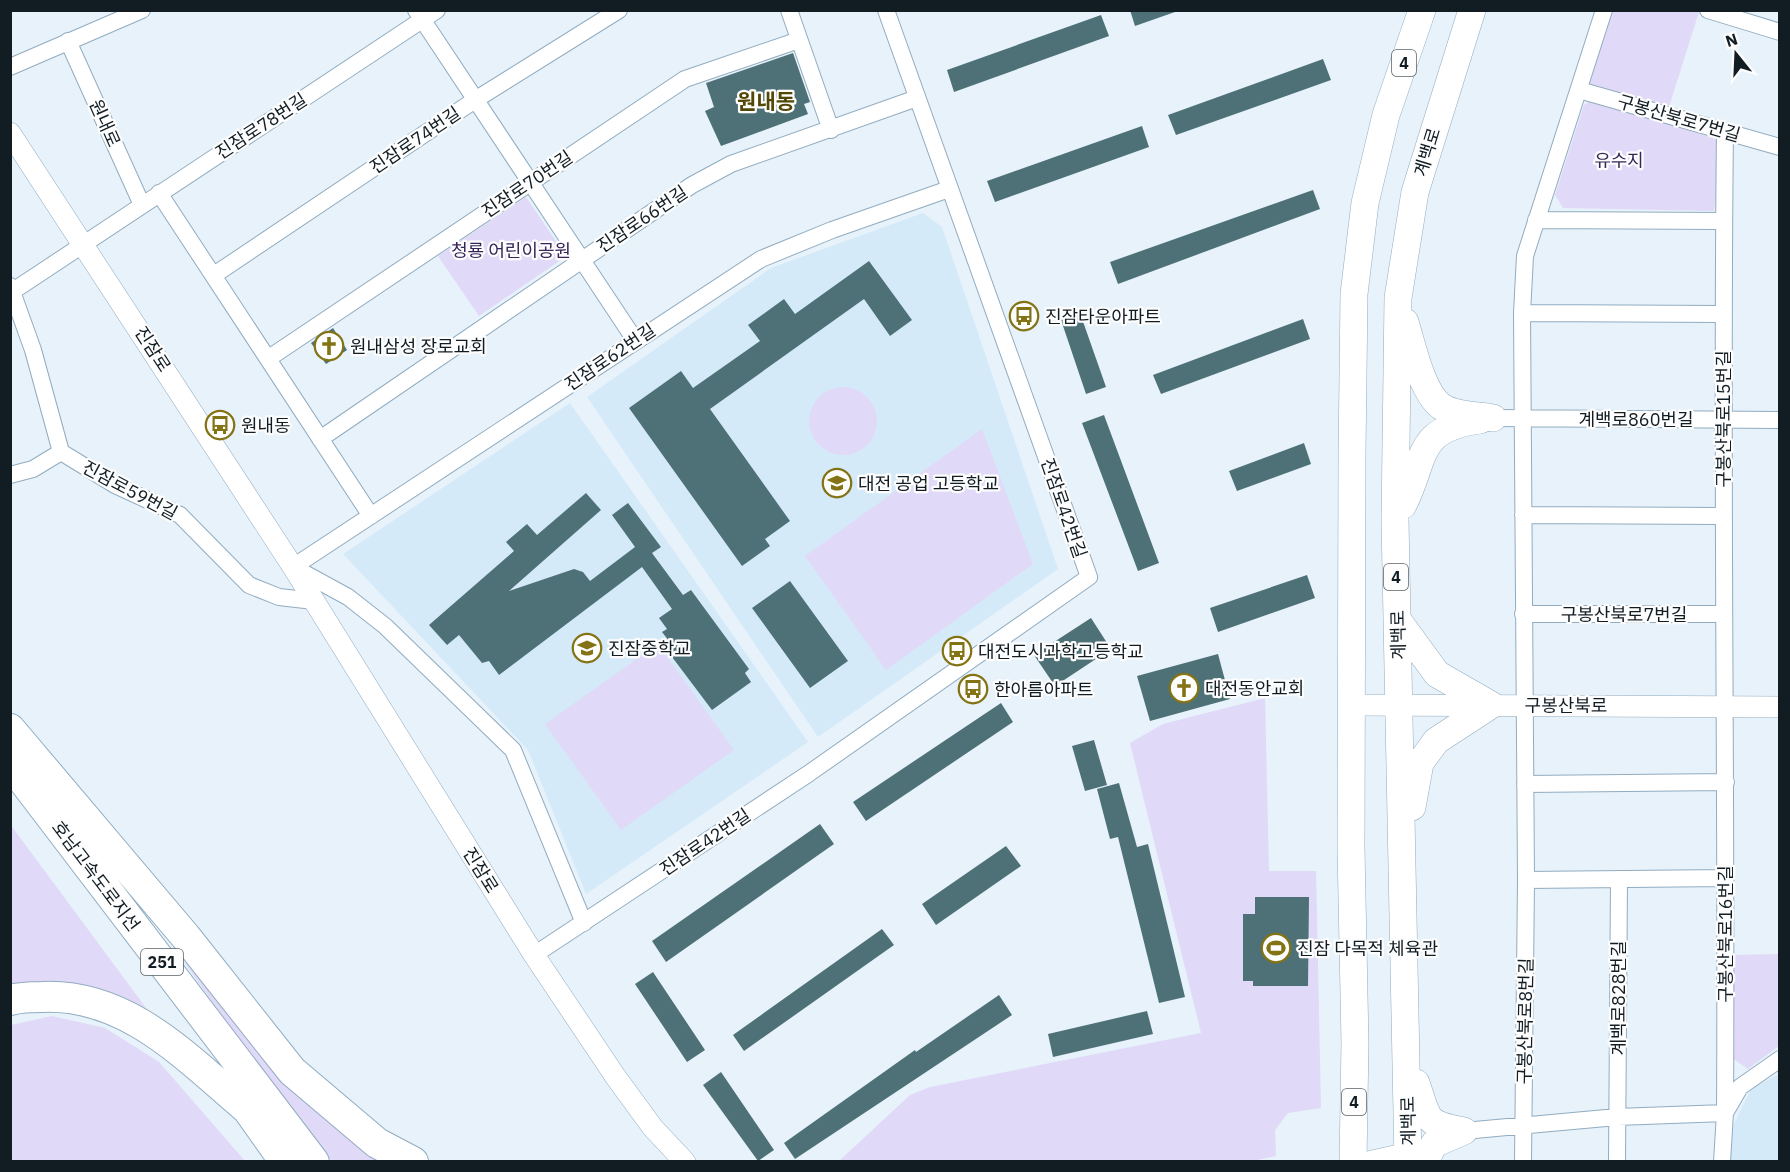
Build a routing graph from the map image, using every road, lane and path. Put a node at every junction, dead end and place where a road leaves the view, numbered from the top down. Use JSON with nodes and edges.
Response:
{"nodes":[{"id":1,"x":142,"y":10,"type":"edge"},
{"id":2,"x":437,"y":10,"type":"edge"},
{"id":3,"x":619,"y":10,"type":"edge"},
{"id":4,"x":789,"y":10,"type":"edge"},
{"id":5,"x":886,"y":10,"type":"edge"},
{"id":6,"x":1422,"y":10,"type":"edge"},
{"id":7,"x":1472,"y":10,"type":"edge"},
{"id":8,"x":1604,"y":10,"type":"edge"},
{"id":9,"x":1708,"y":10,"type":"edge"},
{"id":10,"x":419,"y":15,"type":"edge"},
{"id":11,"x":1779,"y":32,"type":"edge"},
{"id":12,"x":799,"y":40,"type":"junction"},
{"id":13,"x":68,"y":41,"type":"junction"},
{"id":14,"x":10,"y":67,"type":"edge"},
{"id":15,"x":1579,"y":90,"type":"junction"},
{"id":16,"x":917,"y":98,"type":"junction"},
{"id":17,"x":475,"y":100,"type":"junction"},
{"id":18,"x":831,"y":130,"type":"junction"},
{"id":19,"x":1725,"y":131,"type":"junction"},
{"id":20,"x":10,"y":133,"type":"edge"},
{"id":21,"x":1779,"y":147,"type":"edge"},
{"id":22,"x":530,"y":182,"type":"junction"},
{"id":23,"x":949,"y":189,"type":"junction"},
{"id":24,"x":159,"y":193,"type":"junction"},
{"id":25,"x":142,"y":204,"type":"junction"},
{"id":26,"x":1536,"y":220,"type":"junction"},
{"id":27,"x":1724,"y":221,"type":"junction"},
{"id":28,"x":85,"y":244,"type":"junction"},
{"id":29,"x":581,"y":260,"type":"junction"},
{"id":30,"x":214,"y":274,"type":"junction"},
{"id":31,"x":12,"y":290,"type":"edge"},
{"id":32,"x":1398,"y":298,"type":"junction"},
{"id":33,"x":1522,"y":313,"type":"junction"},
{"id":34,"x":1724,"y":314,"type":"junction"},
{"id":35,"x":636,"y":340,"type":"junction"},
{"id":36,"x":269,"y":358,"type":"junction"},
{"id":37,"x":1493,"y":418,"type":"junction"},
{"id":38,"x":1522,"y":418,"type":"junction"},
{"id":39,"x":1723,"y":419,"type":"junction"},
{"id":40,"x":1779,"y":420,"type":"edge"},
{"id":41,"x":320,"y":439,"type":"junction"},
{"id":42,"x":61,"y":452,"type":"junction"},
{"id":43,"x":10,"y":475,"type":"edge"},
{"id":44,"x":1523,"y":515,"type":"junction"},
{"id":45,"x":371,"y":516,"type":"junction"},
{"id":46,"x":1723,"y":516,"type":"junction"},
{"id":47,"x":1395,"y":520,"type":"junction"},
{"id":48,"x":294,"y":567,"type":"junction"},
{"id":49,"x":314,"y":601,"type":"junction"},
{"id":50,"x":1523,"y":614,"type":"junction"},
{"id":51,"x":1724,"y":614,"type":"junction"},
{"id":52,"x":1397,"y":619,"type":"junction"},
{"id":53,"x":1399,"y":704,"type":"junction"},
{"id":54,"x":1352,"y":705,"type":"junction"},
{"id":55,"x":1491,"y":705,"type":"junction"},
{"id":56,"x":1525,"y":705,"type":"junction"},
{"id":57,"x":1727,"y":706,"type":"junction"},
{"id":58,"x":1779,"y":707,"type":"edge"},
{"id":59,"x":10,"y":729,"type":"edge"},
{"id":60,"x":10,"y":763,"type":"edge"},
{"id":61,"x":1726,"y":782,"type":"junction"},
{"id":62,"x":1525,"y":784,"type":"junction"},
{"id":63,"x":10,"y":796,"type":"edge"},
{"id":64,"x":1400,"y":839,"type":"junction"},
{"id":65,"x":1726,"y":878,"type":"junction"},
{"id":66,"x":1619,"y":879,"type":"junction"},
{"id":67,"x":1526,"y":880,"type":"junction"},
{"id":68,"x":584,"y":923,"type":"junction"},
{"id":69,"x":534,"y":955,"type":"junction"},
{"id":70,"x":10,"y":1000,"type":"edge"},
{"id":71,"x":1406,"y":1051,"type":"junction"},
{"id":72,"x":1779,"y":1059,"type":"edge"},
{"id":73,"x":250,"y":1112,"type":"junction"},
{"id":74,"x":1725,"y":1113,"type":"junction"},
{"id":75,"x":1617,"y":1117,"type":"junction"},
{"id":76,"x":1524,"y":1125,"type":"junction"},
{"id":77,"x":1464,"y":1131,"type":"junction"},
{"id":78,"x":1414,"y":1159,"type":"edge"},
{"id":79,"x":285,"y":1161,"type":"edge"},
{"id":80,"x":314,"y":1161,"type":"edge"},
{"id":81,"x":412,"y":1161,"type":"edge"},
{"id":82,"x":685,"y":1161,"type":"edge"},
{"id":83,"x":1353,"y":1161,"type":"edge"},
{"id":84,"x":1368,"y":1161,"type":"edge"},
{"id":85,"x":1523,"y":1161,"type":"edge"},
{"id":86,"x":1617,"y":1161,"type":"edge"},
{"id":87,"x":1722,"y":1161,"type":"edge"}],
"edges":[{"from":1,"to":13,"type":"street"},
{"from":2,"to":10,"type":"street","name":"진잠로78번길"},
{"from":3,"to":17,"type":"street","name":"진잠로74번길"},
{"from":4,"to":12,"type":"street"},
{"from":5,"to":16,"type":"street","name":"진잠로42번길"},
{"from":6,"to":54,"type":"main road","number":"4"},
{"from":7,"to":32,"type":"main road","name":"계백로","number":"4"},
{"from":8,"to":15,"type":"street"},
{"from":9,"to":11,"type":"street"},
{"from":10,"to":17,"type":"street"},
{"from":10,"to":24,"type":"street","name":"진잠로78번길"},
{"from":12,"to":18,"type":"street"},
{"from":12,"to":22,"type":"street","name":"진잠로70번길"},
{"from":13,"to":14,"type":"street"},
{"from":13,"to":25,"type":"street","name":"원내로"},
{"from":15,"to":19,"type":"street","name":"구봉산북로7번길"},
{"from":15,"to":26,"type":"street"},
{"from":16,"to":18,"type":"street","name":"진잠로66번길"},
{"from":16,"to":23,"type":"street","name":"진잠로42번길"},
{"from":17,"to":22,"type":"street"},
{"from":17,"to":30,"type":"street","name":"진잠로74번길"},
{"from":18,"to":29,"type":"street","name":"진잠로66번길"},
{"from":19,"to":21,"type":"street","name":"구봉산북로7번길"},
{"from":19,"to":27,"type":"street","name":"구봉산북로15번길"},
{"from":20,"to":28,"type":"street","name":"진잠로"},
{"from":22,"to":29,"type":"street"},
{"from":22,"to":36,"type":"street","name":"진잠로70번길"},
{"from":23,"to":35,"type":"street","name":"진잠로62번길"},
{"from":23,"to":68,"type":"street","name":"진잠로42번길"},
{"from":24,"to":25,"type":"street","name":"진잠로78번길"},
{"from":24,"to":30,"type":"street"},
{"from":25,"to":28,"type":"street","name":"진잠로78번길"},
{"from":26,"to":27,"type":"street"},
{"from":26,"to":33,"type":"street"},
{"from":27,"to":34,"type":"street","name":"구봉산북로15번길"},
{"from":28,"to":31,"type":"street","name":"진잠로78번길"},
{"from":28,"to":48,"type":"street","name":"진잠로"},
{"from":29,"to":35,"type":"street"},
{"from":29,"to":41,"type":"street","name":"진잠로66번길"},
{"from":30,"to":36,"type":"street"},
{"from":31,"to":42,"type":"street","name":"진잠로59번길"},
{"from":32,"to":37,"type":"main road"},
{"from":32,"to":47,"type":"main road","name":"계백로","number":"4"},
{"from":33,"to":34,"type":"street"},
{"from":33,"to":38,"type":"street"},
{"from":34,"to":39,"type":"street","name":"구봉산북로15번길"},
{"from":35,"to":45,"type":"street","name":"진잠로62번길"},
{"from":36,"to":41,"type":"street"},
{"from":37,"to":38,"type":"street","name":"계백로860번길"},
{"from":37,"to":47,"type":"main road"},
{"from":38,"to":39,"type":"street","name":"계백로860번길"},
{"from":38,"to":44,"type":"street"},
{"from":39,"to":40,"type":"street","name":"계백로860번길"},
{"from":39,"to":46,"type":"street","name":"구봉산북로15번길"},
{"from":41,"to":45,"type":"street"},
{"from":42,"to":43,"type":"street","name":"진잠로59번길"},
{"from":42,"to":49,"type":"street","name":"진잠로59번길"},
{"from":44,"to":46,"type":"street"},
{"from":44,"to":50,"type":"street"},
{"from":45,"to":48,"type":"street","name":"진잠로62번길"},
{"from":46,"to":51,"type":"street","name":"구봉산북로15번길"},
{"from":47,"to":52,"type":"main road","name":"계백로","number":"4"},
{"from":48,"to":49,"type":"street","name":"진잠로"},
{"from":48,"to":68,"type":"street","name":"진잠로"},
{"from":49,"to":69,"type":"street","name":"진잠로"},
{"from":50,"to":51,"type":"street","name":"구봉산북로7번길"},
{"from":50,"to":56,"type":"street"},
{"from":51,"to":57,"type":"street","name":"구봉산북로15번길"},
{"from":52,"to":53,"type":"main road","name":"계백로","number":"4"},
{"from":52,"to":55,"type":"main road"},
{"from":53,"to":54,"type":"street","name":"구봉산북로"},
{"from":53,"to":55,"type":"street","name":"구봉산북로"},
{"from":53,"to":64,"type":"main road","name":"계백로","number":"4"},
{"from":54,"to":83,"type":"main road","number":"4"},
{"from":55,"to":56,"type":"street","name":"구봉산북로"},
{"from":55,"to":64,"type":"main road"},
{"from":56,"to":57,"type":"street","name":"구봉산북로"},
{"from":56,"to":62,"type":"street","name":"구봉산북로8번길"},
{"from":57,"to":58,"type":"street","name":"구봉산북로"},
{"from":57,"to":61,"type":"street","name":"구봉산북로16번길"},
{"from":59,"to":81,"type":"highway"},
{"from":60,"to":80,"type":"highway","name":"호남고속도로지선","number":"251"},
{"from":61,"to":62,"type":"street"},
{"from":61,"to":65,"type":"street","name":"구봉산북로16번길"},
{"from":62,"to":67,"type":"street","name":"구봉산북로8번길"},
{"from":63,"to":73,"type":"highway","name":"호남고속도로지선","number":"251"},
{"from":64,"to":71,"type":"main road","name":"계백로","number":"4"},
{"from":65,"to":66,"type":"street"},
{"from":65,"to":74,"type":"street","name":"구봉산북로16번길"},
{"from":66,"to":67,"type":"street"},
{"from":66,"to":75,"type":"street","name":"계백로828번길"},
{"from":67,"to":76,"type":"street","name":"구봉산북로8번길"},
{"from":68,"to":69,"type":"street","name":"진잠로42번길"},
{"from":69,"to":82,"type":"street","name":"진잠로"},
{"from":70,"to":73,"type":"highway"},
{"from":71,"to":77,"type":"main road"},
{"from":71,"to":78,"type":"main road","name":"계백로","number":"4"},
{"from":72,"to":74,"type":"street"},
{"from":73,"to":79,"type":"highway","name":"호남고속도로지선","number":"251"},
{"from":74,"to":75,"type":"street"},
{"from":74,"to":87,"type":"street","name":"구봉산북로16번길"},
{"from":75,"to":76,"type":"street"},
{"from":75,"to":86,"type":"street","name":"계백로828번길"},
{"from":76,"to":77,"type":"street"},
{"from":76,"to":85,"type":"street","name":"구봉산북로8번길"},
{"from":77,"to":78,"type":"main road"},
{"from":78,"to":84,"type":"street"}]}
